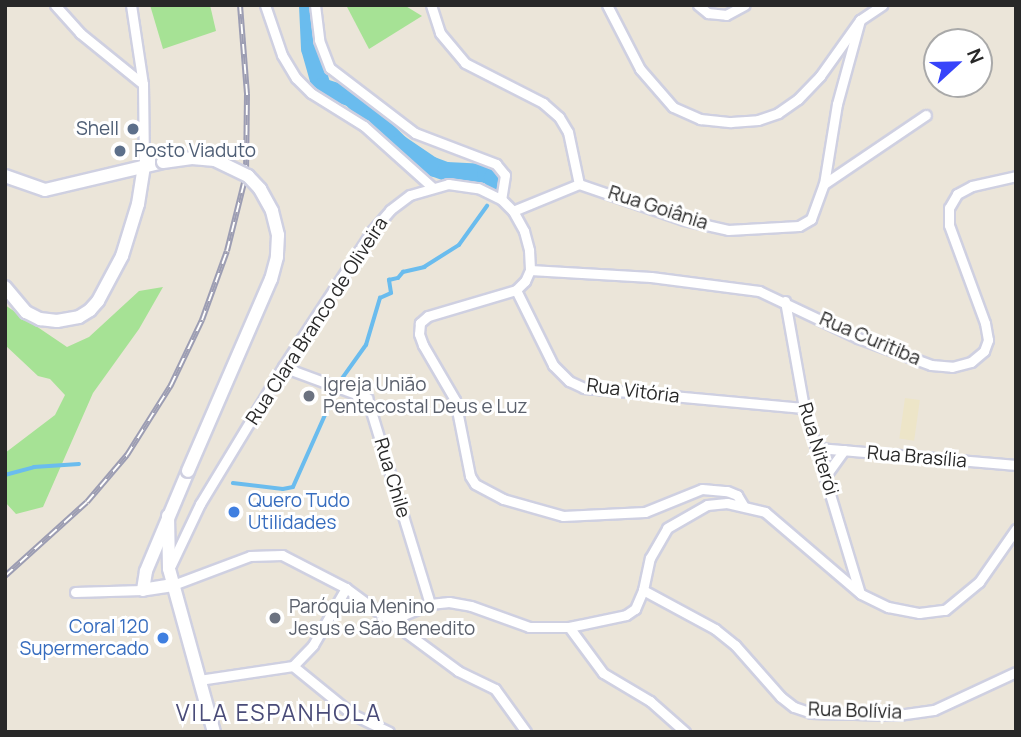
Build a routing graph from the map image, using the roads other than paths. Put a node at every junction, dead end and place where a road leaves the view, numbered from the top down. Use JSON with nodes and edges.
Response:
{"nodes":[{"id":1,"x":55,"y":5,"type":"edge"},
{"id":2,"x":131,"y":5,"type":"edge"},
{"id":3,"x":265,"y":5,"type":"edge"},
{"id":4,"x":315,"y":5,"type":"edge"},
{"id":5,"x":431,"y":5,"type":"edge"},
{"id":6,"x":607,"y":5,"type":"edge"},
{"id":7,"x":698,"y":5,"type":"edge"},
{"id":8,"x":745,"y":5,"type":"edge"},
{"id":9,"x":882,"y":5,"type":"edge"},
{"id":10,"x":860,"y":20,"type":"junction"},
{"id":11,"x":143,"y":84,"type":"junction"},
{"id":12,"x":926,"y":115,"type":"dead end"},
{"id":13,"x":144,"y":165,"type":"junction"},
{"id":14,"x":5,"y":176,"type":"edge"},
{"id":15,"x":1016,"y":176,"type":"edge"},
{"id":16,"x":579,"y":184,"type":"junction"},
{"id":17,"x":824,"y":184,"type":"junction"},
{"id":18,"x":432,"y":187,"type":"junction"},
{"id":19,"x":500,"y":199,"type":"junction"},
{"id":20,"x":513,"y":211,"type":"junction"},
{"id":21,"x":530,"y":270,"type":"junction"},
{"id":22,"x":5,"y":287,"type":"edge"},
{"id":23,"x":516,"y":290,"type":"junction"},
{"id":24,"x":785,"y":301,"type":"junction"},
{"id":25,"x":283,"y":367,"type":"junction"},
{"id":26,"x":804,"y":408,"type":"junction"},
{"id":27,"x":818,"y":448,"type":"junction"},
{"id":28,"x":844,"y":450,"type":"junction"},
{"id":29,"x":1016,"y":465,"type":"edge"},
{"id":30,"x":826,"y":475,"type":"junction"},
{"id":31,"x":743,"y":505,"type":"junction"},
{"id":32,"x":168,"y":516,"type":"junction"},
{"id":33,"x":1016,"y":529,"type":"edge"},
{"id":34,"x":169,"y":569,"type":"junction"},
{"id":35,"x":173,"y":585,"type":"junction"},
{"id":36,"x":346,"y":588,"type":"junction"},
{"id":37,"x":143,"y":590,"type":"junction"},
{"id":38,"x":643,"y":590,"type":"junction"},
{"id":39,"x":75,"y":592,"type":"dead end"},
{"id":40,"x":861,"y":594,"type":"junction"},
{"id":41,"x":430,"y":604,"type":"junction"},
{"id":42,"x":389,"y":621,"type":"junction"},
{"id":43,"x":569,"y":627,"type":"junction"},
{"id":44,"x":293,"y":666,"type":"junction"},
{"id":45,"x":1016,"y":672,"type":"edge"},
{"id":46,"x":199,"y":680,"type":"junction"},
{"id":47,"x":214,"y":732,"type":"edge"},
{"id":48,"x":388,"y":732,"type":"edge"},
{"id":49,"x":526,"y":732,"type":"edge"},
{"id":50,"x":685,"y":732,"type":"edge"}],
"edges":[{"from":1,"to":11,"type":"street"},
{"from":2,"to":11,"type":"street"},
{"from":3,"to":18,"type":"street"},
{"from":4,"to":19,"type":"street"},
{"from":5,"to":16,"type":"street"},
{"from":6,"to":10,"type":"street"},
{"from":7,"to":8,"type":"street"},
{"from":9,"to":10,"type":"street"},
{"from":10,"to":17,"type":"street","name":"Rua Goiânia"},
{"from":11,"to":13,"type":"street"},
{"from":12,"to":17,"type":"street"},
{"from":13,"to":14,"type":"main road"},
{"from":13,"to":22,"type":"main road"},
{"from":13,"to":32,"type":"main road","bridge":true},
{"from":15,"to":24,"type":"street","name":"Rua Curitiba"},
{"from":16,"to":17,"type":"street","name":"Rua Goiânia"},
{"from":16,"to":20,"type":"street"},
{"from":18,"to":19,"type":"street","name":"Rua Clara Branco de Oliveira"},
{"from":18,"to":25,"type":"street","name":"Rua Clara Branco de Oliveira"},
{"from":19,"to":20,"type":"street","name":"Rua Clara Branco de Oliveira"},
{"from":20,"to":21,"type":"street","name":"Rua Clara Branco de Oliveira"},
{"from":21,"to":23,"type":"street"},
{"from":21,"to":24,"type":"street","name":"Rua Curitiba"},
{"from":23,"to":26,"type":"street","name":"Rua Vitória"},
{"from":23,"to":31,"type":"street"},
{"from":24,"to":26,"type":"street","name":"Rua Niterói"},
{"from":25,"to":34,"type":"street","name":"Rua Clara Branco de Oliveira"},
{"from":25,"to":41,"type":"street","name":"Rua Chile"},
{"from":26,"to":27,"type":"street","name":"Rua Niterói"},
{"from":27,"to":28,"type":"street","name":"Rua Brasília"},
{"from":27,"to":30,"type":"street","name":"Rua Niterói"},
{"from":28,"to":29,"type":"street","name":"Rua Brasília"},
{"from":28,"to":30,"type":"street"},
{"from":30,"to":40,"type":"street","name":"Rua Niterói"},
{"from":31,"to":38,"type":"street"},
{"from":31,"to":40,"type":"street"},
{"from":32,"to":34,"type":"main road"},
{"from":32,"to":37,"type":"main road"},
{"from":33,"to":40,"type":"street"},
{"from":34,"to":35,"type":"main road"},
{"from":35,"to":36,"type":"street"},
{"from":35,"to":37,"type":"main road"},
{"from":35,"to":46,"type":"main road"},
{"from":36,"to":42,"type":"street"},
{"from":36,"to":44,"type":"street"},
{"from":37,"to":39,"type":"street"},
{"from":38,"to":43,"type":"street"},
{"from":38,"to":45,"type":"street","name":"Rua Bolívia"},
{"from":41,"to":42,"type":"street"},
{"from":41,"to":43,"type":"street"},
{"from":42,"to":49,"type":"street"},
{"from":43,"to":50,"type":"street"},
{"from":44,"to":46,"type":"street"},
{"from":44,"to":48,"type":"street"},
{"from":46,"to":47,"type":"main road"}]}
